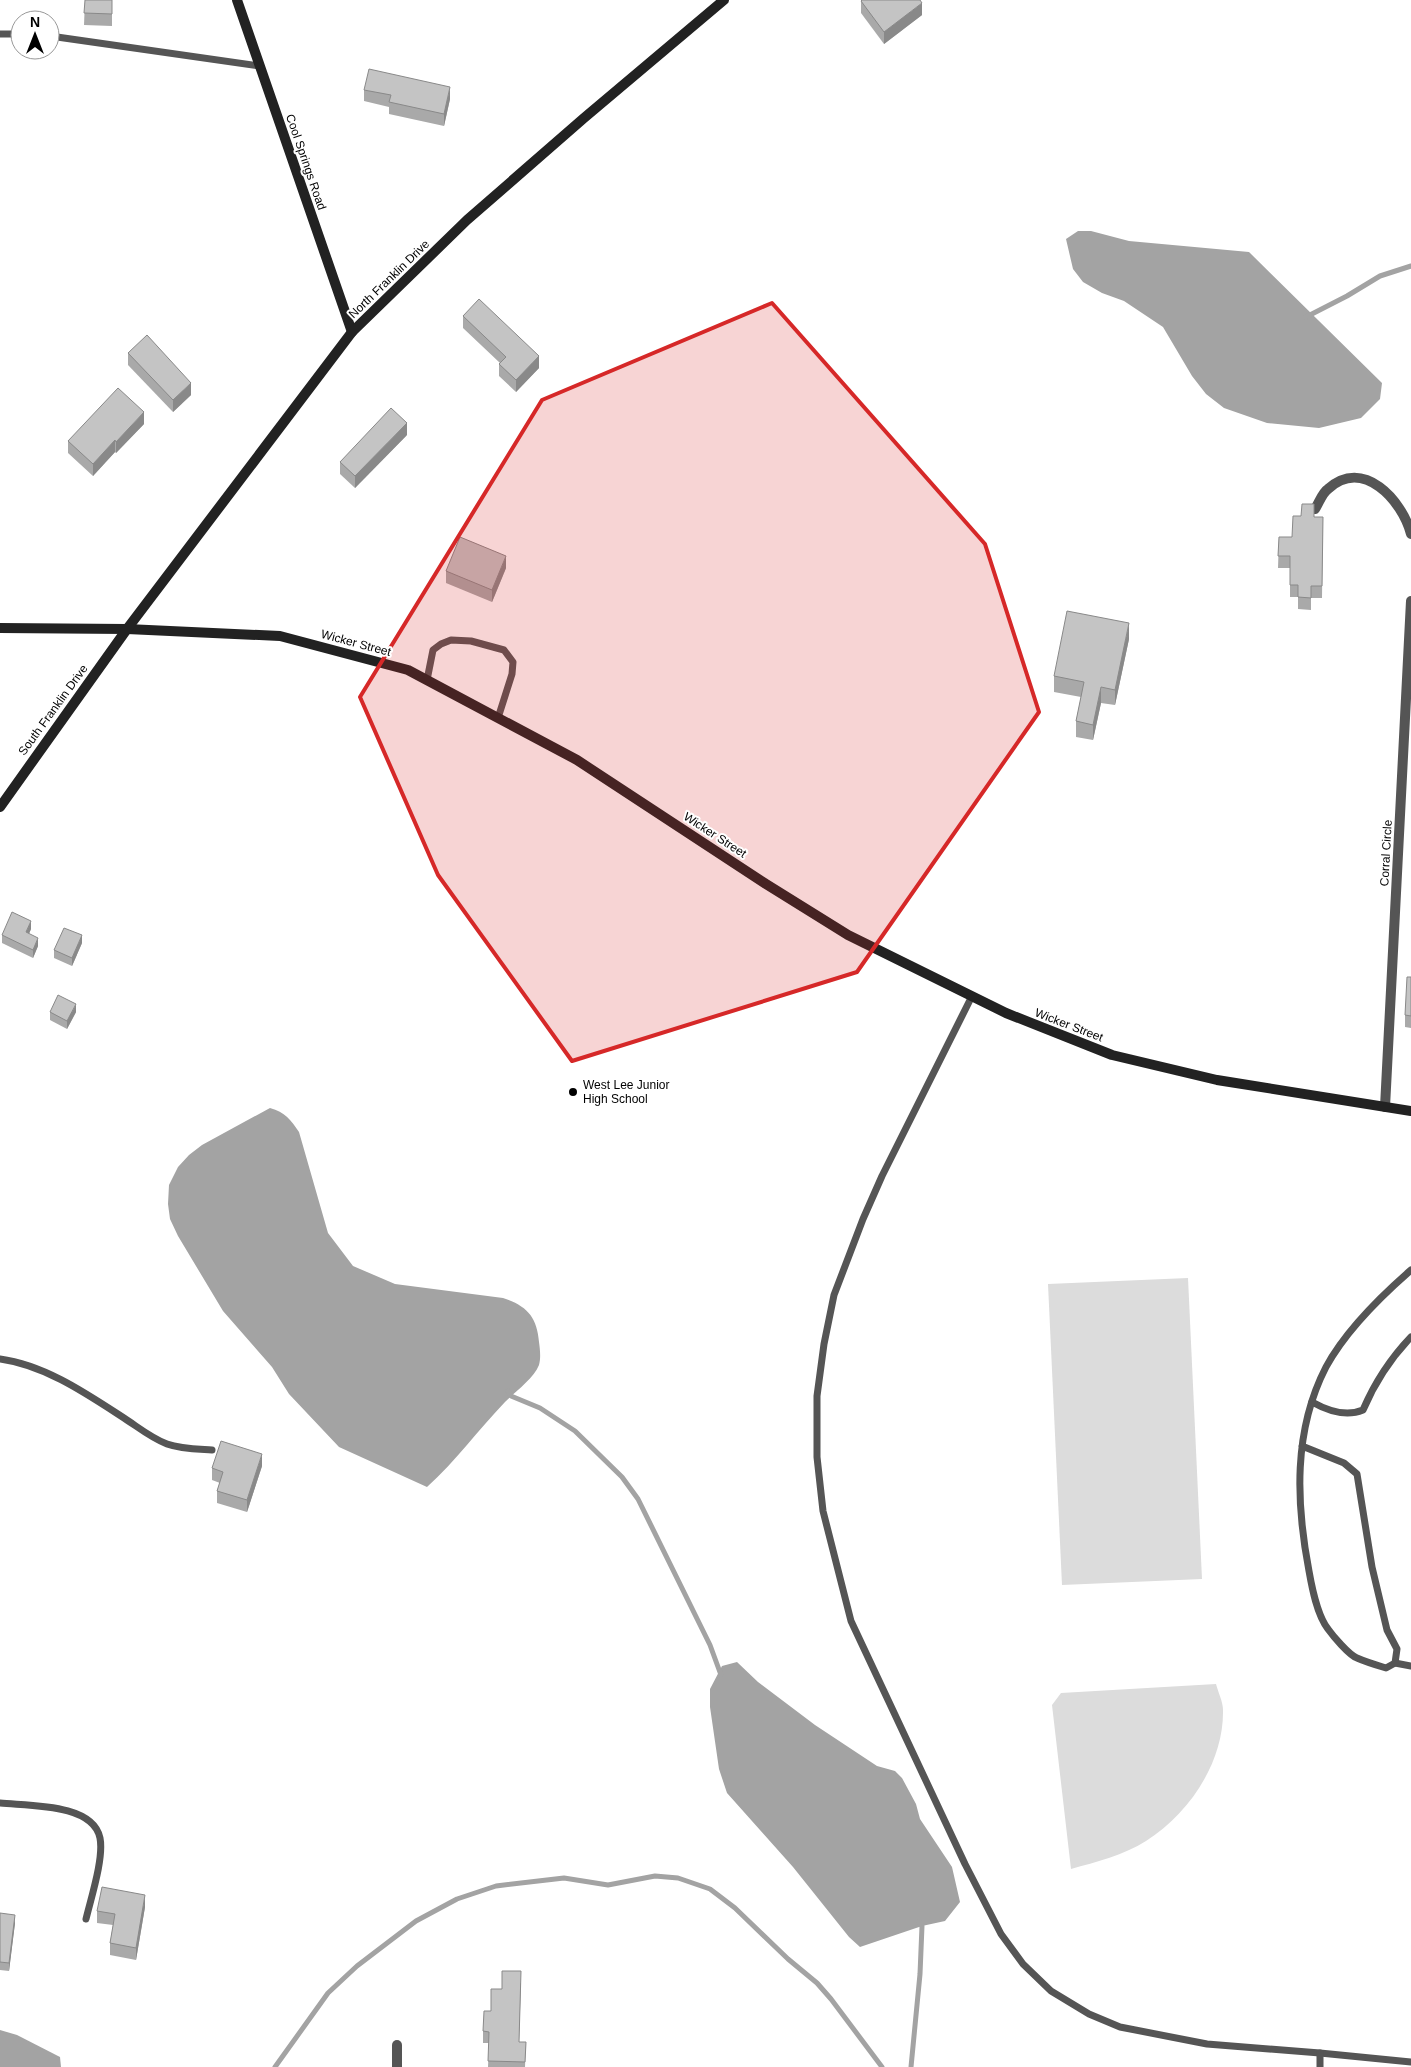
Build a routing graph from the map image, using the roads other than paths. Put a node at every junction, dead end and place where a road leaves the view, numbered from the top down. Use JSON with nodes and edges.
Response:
{"nodes":[{"id":1,"x":237,"y":0,"type":"edge"},
{"id":2,"x":724,"y":0,"type":"edge"},
{"id":3,"x":60,"y":37,"type":"edge"},
{"id":4,"x":259,"y":66,"type":"junction"},
{"id":5,"x":352,"y":332,"type":"junction"},
{"id":6,"x":1315,"y":509,"type":"edge"},
{"id":7,"x":1411,"y":534,"type":"edge"},
{"id":8,"x":1411,"y":601,"type":"edge"},
{"id":9,"x":0,"y":628,"type":"edge"},
{"id":10,"x":127,"y":629,"type":"junction"},
{"id":11,"x":427,"y":680,"type":"junction"},
{"id":12,"x":498,"y":718,"type":"junction"},
{"id":13,"x":0,"y":807,"type":"edge"},
{"id":14,"x":972,"y":996,"type":"junction"},
{"id":15,"x":1385,"y":1107,"type":"junction"},
{"id":16,"x":1411,"y":1112,"type":"edge"},
{"id":17,"x":1411,"y":1270,"type":"edge"},
{"id":18,"x":1411,"y":1337,"type":"edge"},
{"id":19,"x":0,"y":1359,"type":"edge"},
{"id":20,"x":1312,"y":1402,"type":"junction"},
{"id":21,"x":1302,"y":1446,"type":"junction"},
{"id":22,"x":212,"y":1450,"type":"dead end"},
{"id":23,"x":1395,"y":1663,"type":"junction"},
{"id":24,"x":1411,"y":1666,"type":"edge"},
{"id":25,"x":0,"y":1803,"type":"edge"},
{"id":26,"x":86,"y":1918,"type":"dead end"},
{"id":27,"x":397,"y":2045,"type":"dead end"},
{"id":28,"x":1320,"y":2052,"type":"junction"},
{"id":29,"x":1411,"y":2062,"type":"edge"},
{"id":30,"x":1397,"y":2064,"type":"edge"},
{"id":31,"x":397,"y":2067,"type":"edge"},
{"id":32,"x":1320,"y":2067,"type":"edge"}],
"edges":[{"from":1,"to":4,"type":"main road","name":"Cool Springs Road"},
{"from":2,"to":5,"type":"main road","name":"North Franklin Drive"},
{"from":3,"to":4,"type":"lane"},
{"from":4,"to":5,"type":"main road","name":"Cool Springs Road"},
{"from":5,"to":10,"type":"main road","name":"North Franklin Drive"},
{"from":6,"to":7,"type":"street"},
{"from":8,"to":15,"type":"street","name":"Corral Circle"},
{"from":9,"to":10,"type":"main road","name":"Wicker Street"},
{"from":10,"to":11,"type":"main road","name":"Wicker Street"},
{"from":10,"to":13,"type":"main road","name":"South Franklin Drive"},
{"from":11,"to":12,"type":"main road","name":"Wicker Street"},
{"from":11,"to":12,"type":"lane"},
{"from":12,"to":14,"type":"main road","name":"Wicker Street"},
{"from":14,"to":15,"type":"main road","name":"Wicker Street"},
{"from":14,"to":28,"type":"lane"},
{"from":15,"to":16,"type":"main road","name":"Wicker Street"},
{"from":17,"to":20,"type":"lane"},
{"from":18,"to":20,"type":"lane"},
{"from":19,"to":22,"type":"lane"},
{"from":20,"to":21,"type":"lane"},
{"from":21,"to":23,"type":"lane"},
{"from":21,"to":23,"type":"lane"},
{"from":23,"to":24,"type":"lane"},
{"from":25,"to":26,"type":"lane"},
{"from":27,"to":31,"type":"street"},
{"from":28,"to":30,"type":"lane"},
{"from":28,"to":32,"type":"lane"},
{"from":29,"to":30,"type":"lane"}]}
